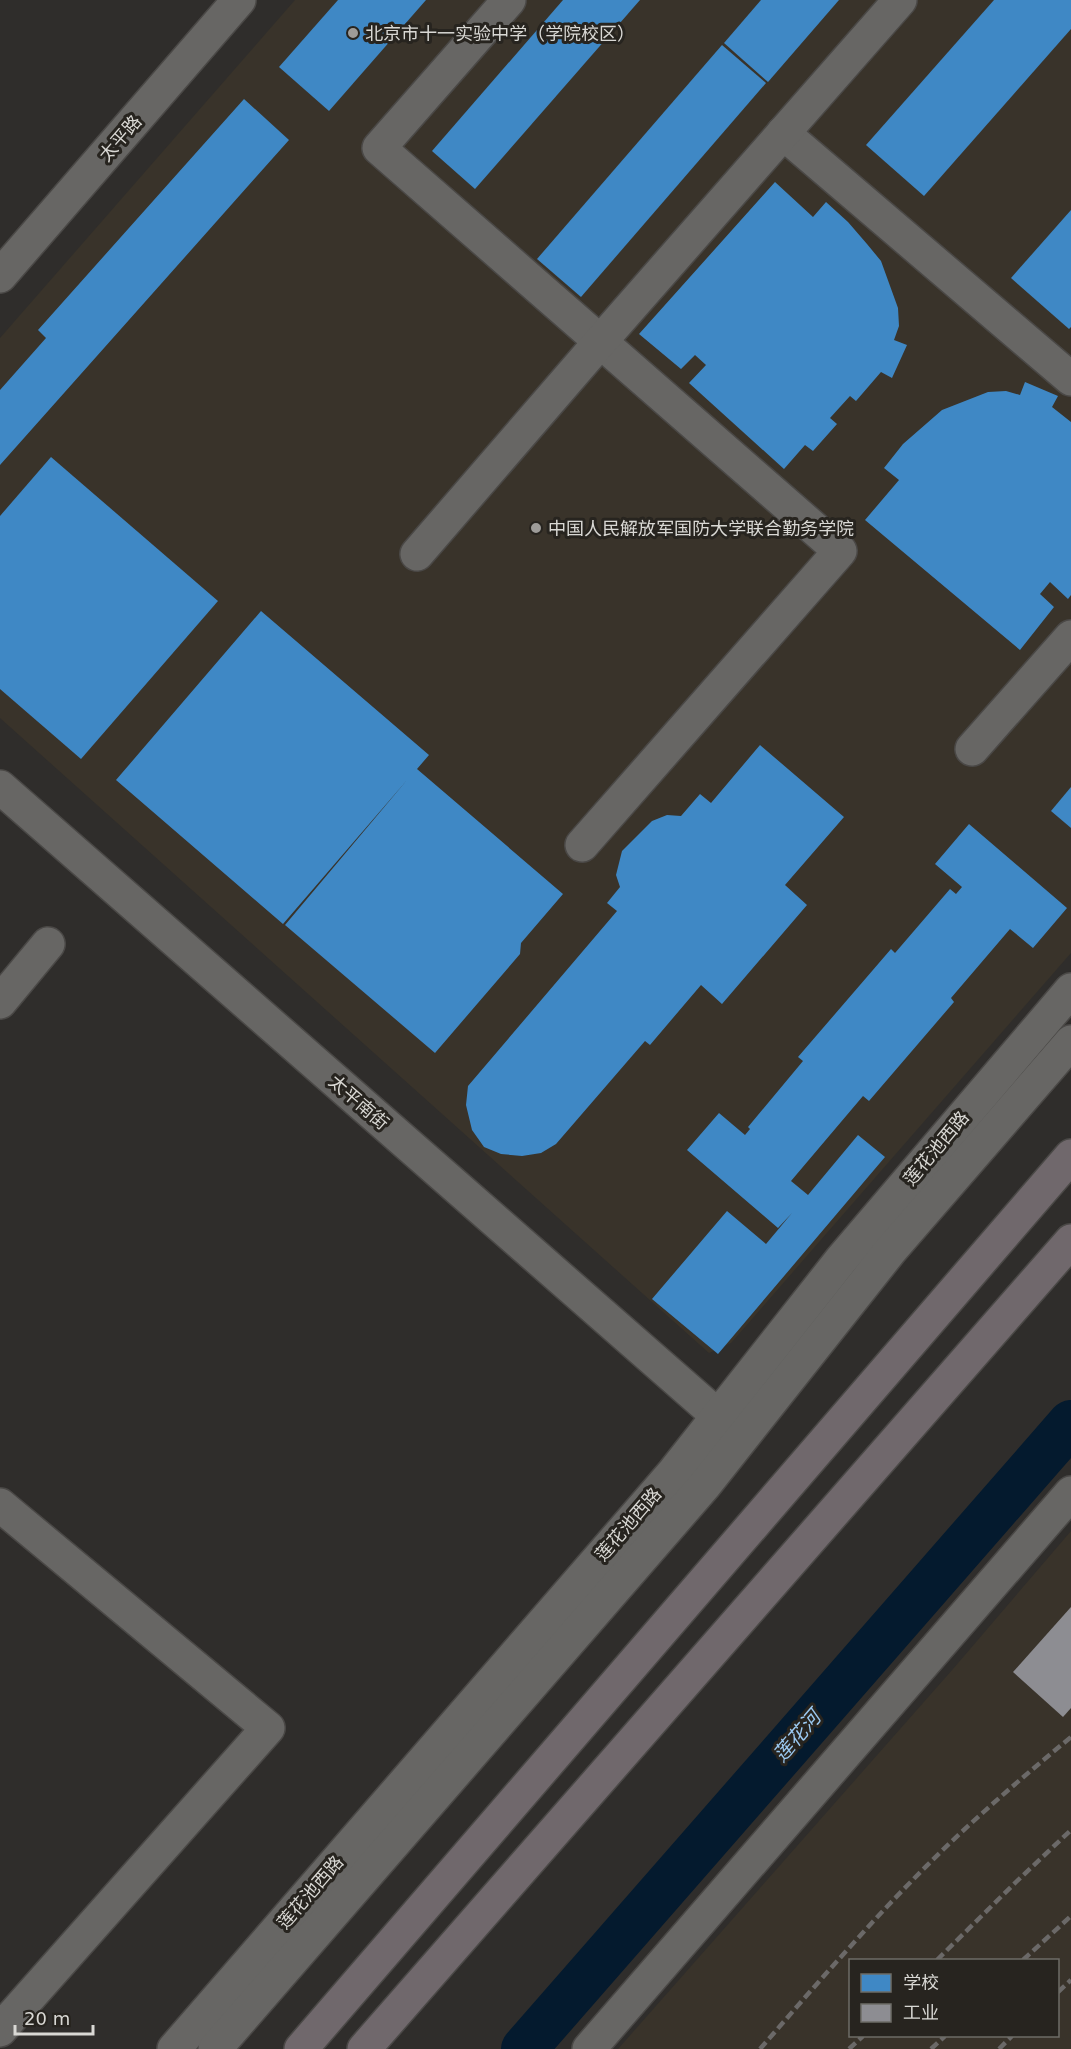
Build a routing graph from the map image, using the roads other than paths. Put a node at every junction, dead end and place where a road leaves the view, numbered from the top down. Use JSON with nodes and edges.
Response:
{"nodes":[{"id":1,"x":239,"y":0,"type":"edge"},
{"id":2,"x":509,"y":0,"type":"edge"},
{"id":3,"x":900,"y":0,"type":"edge"},
{"id":4,"x":783,"y":133,"type":"junction"},
{"id":5,"x":0,"y":276,"type":"edge"},
{"id":6,"x":600,"y":342,"type":"junction"},
{"id":7,"x":1071,"y":379,"type":"edge"},
{"id":8,"x":417,"y":554,"type":"dead end"},
{"id":9,"x":1071,"y":637,"type":"edge"},
{"id":10,"x":972,"y":748,"type":"dead end"},
{"id":11,"x":0,"y":788,"type":"edge"},
{"id":12,"x":582,"y":845,"type":"dead end"},
{"id":13,"x":48,"y":944,"type":"dead end"},
{"id":14,"x":1071,"y":990,"type":"edge"},
{"id":15,"x":0,"y":1002,"type":"edge"},
{"id":16,"x":1071,"y":1042,"type":"edge"},
{"id":17,"x":1071,"y":1156,"type":"edge"},
{"id":18,"x":1068,"y":1244,"type":"edge"},
{"id":19,"x":718,"y":1416,"type":"junction"},
{"id":20,"x":1071,"y":1493,"type":"edge"},
{"id":21,"x":0,"y":1504,"type":"edge"},
{"id":22,"x":0,"y":2030,"type":"edge"},
{"id":23,"x":174,"y":2049,"type":"edge"},
{"id":24,"x":215,"y":2049,"type":"edge"},
{"id":25,"x":301,"y":2049,"type":"edge"},
{"id":26,"x":364,"y":2049,"type":"edge"},
{"id":27,"x":589,"y":2049,"type":"edge"}],
"edges":[{"from":1,"to":5,"type":"street","name":"太平路"},
{"from":2,"to":6,"type":"street"},
{"from":3,"to":4,"type":"street"},
{"from":4,"to":6,"type":"street"},
{"from":4,"to":7,"type":"street"},
{"from":6,"to":8,"type":"street"},
{"from":6,"to":12,"type":"street"},
{"from":9,"to":10,"type":"street"},
{"from":11,"to":19,"type":"street","name":"太平南街"},
{"from":13,"to":15,"type":"street"},
{"from":14,"to":19,"type":"street","name":"莲花池西路"},
{"from":16,"to":24,"type":"street","name":"莲花池西路"},
{"from":17,"to":25,"type":"highway"},
{"from":18,"to":26,"type":"highway"},
{"from":19,"to":23,"type":"street","name":"莲花池西路"},
{"from":20,"to":27,"type":"street"},
{"from":21,"to":22,"type":"street"}]}
